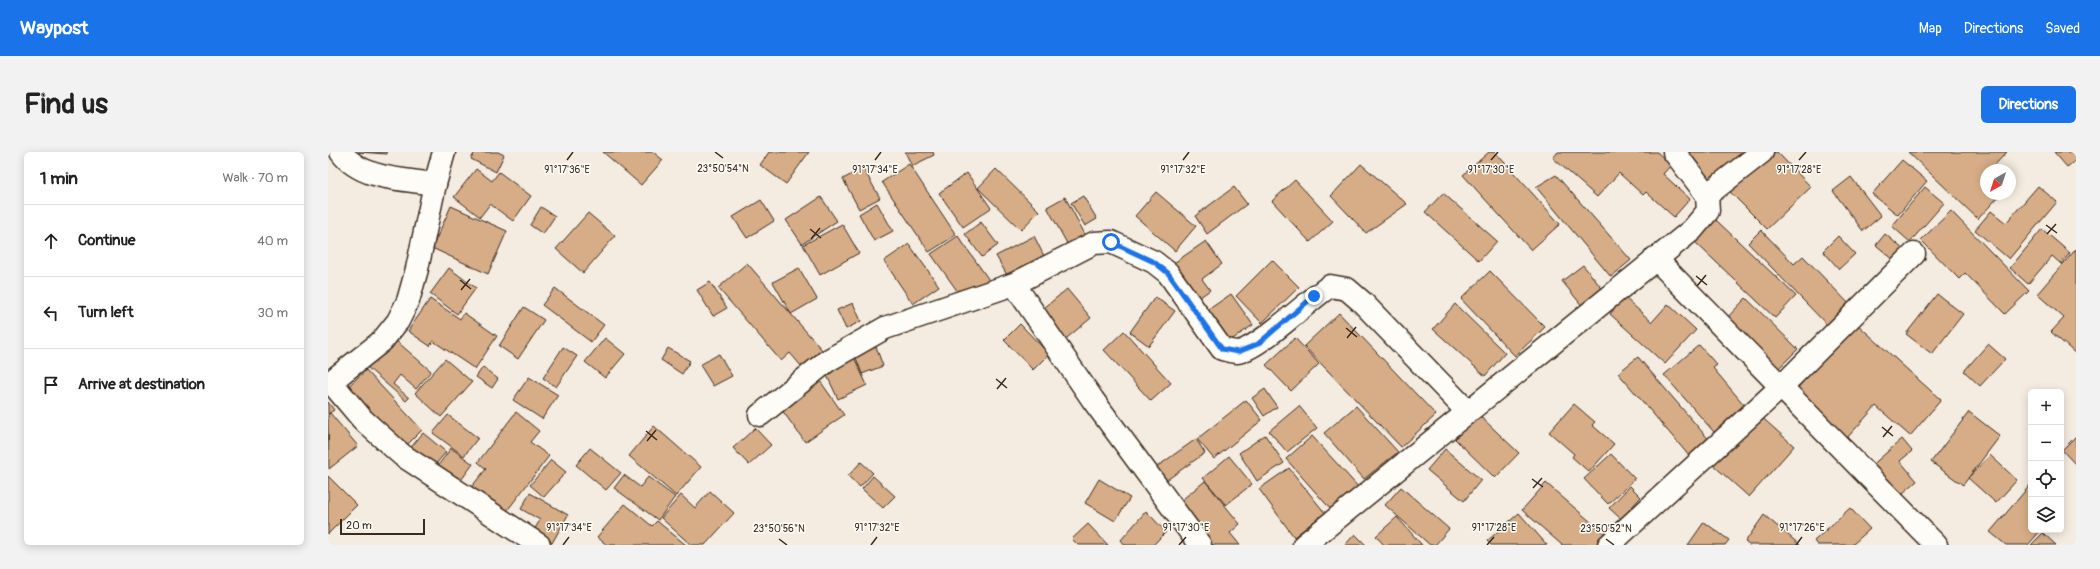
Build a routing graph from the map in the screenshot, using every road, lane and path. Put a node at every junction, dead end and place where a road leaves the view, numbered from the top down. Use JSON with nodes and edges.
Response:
{"nodes":[{"id":1,"x":341,"y":152,"type":"edge"},
{"id":2,"x":444,"y":152,"type":"edge"},
{"id":3,"x":1674,"y":152,"type":"edge"},
{"id":4,"x":1762,"y":152,"type":"edge"},
{"id":5,"x":435,"y":184,"type":"junction"},
{"id":6,"x":1707,"y":195,"type":"junction"},
{"id":7,"x":1914,"y":254,"type":"dead end"},
{"id":8,"x":1655,"y":258,"type":"junction"},
{"id":9,"x":1014,"y":284,"type":"junction"},
{"id":10,"x":329,"y":383,"type":"edge"},
{"id":11,"x":1782,"y":387,"type":"junction"},
{"id":12,"x":1467,"y":411,"type":"junction"},
{"id":13,"x":760,"y":415,"type":"dead end"},
{"id":14,"x":1933,"y":544,"type":"edge"},
{"id":15,"x":539,"y":545,"type":"edge"},
{"id":16,"x":1200,"y":545,"type":"edge"},
{"id":17,"x":1304,"y":545,"type":"edge"},
{"id":18,"x":1610,"y":545,"type":"edge"}],
"edges":[{"from":1,"to":5,"type":"street"},
{"from":2,"to":5,"type":"street"},
{"from":3,"to":6,"type":"street"},
{"from":4,"to":6,"type":"street"},
{"from":5,"to":10,"type":"street"},
{"from":6,"to":8,"type":"street"},
{"from":7,"to":11,"type":"street"},
{"from":8,"to":11,"type":"street"},
{"from":8,"to":12,"type":"street"},
{"from":9,"to":12,"type":"street"},
{"from":9,"to":13,"type":"street"},
{"from":9,"to":16,"type":"street"},
{"from":10,"to":15,"type":"street"},
{"from":11,"to":14,"type":"street"},
{"from":11,"to":18,"type":"street"},
{"from":12,"to":17,"type":"street"}]}
